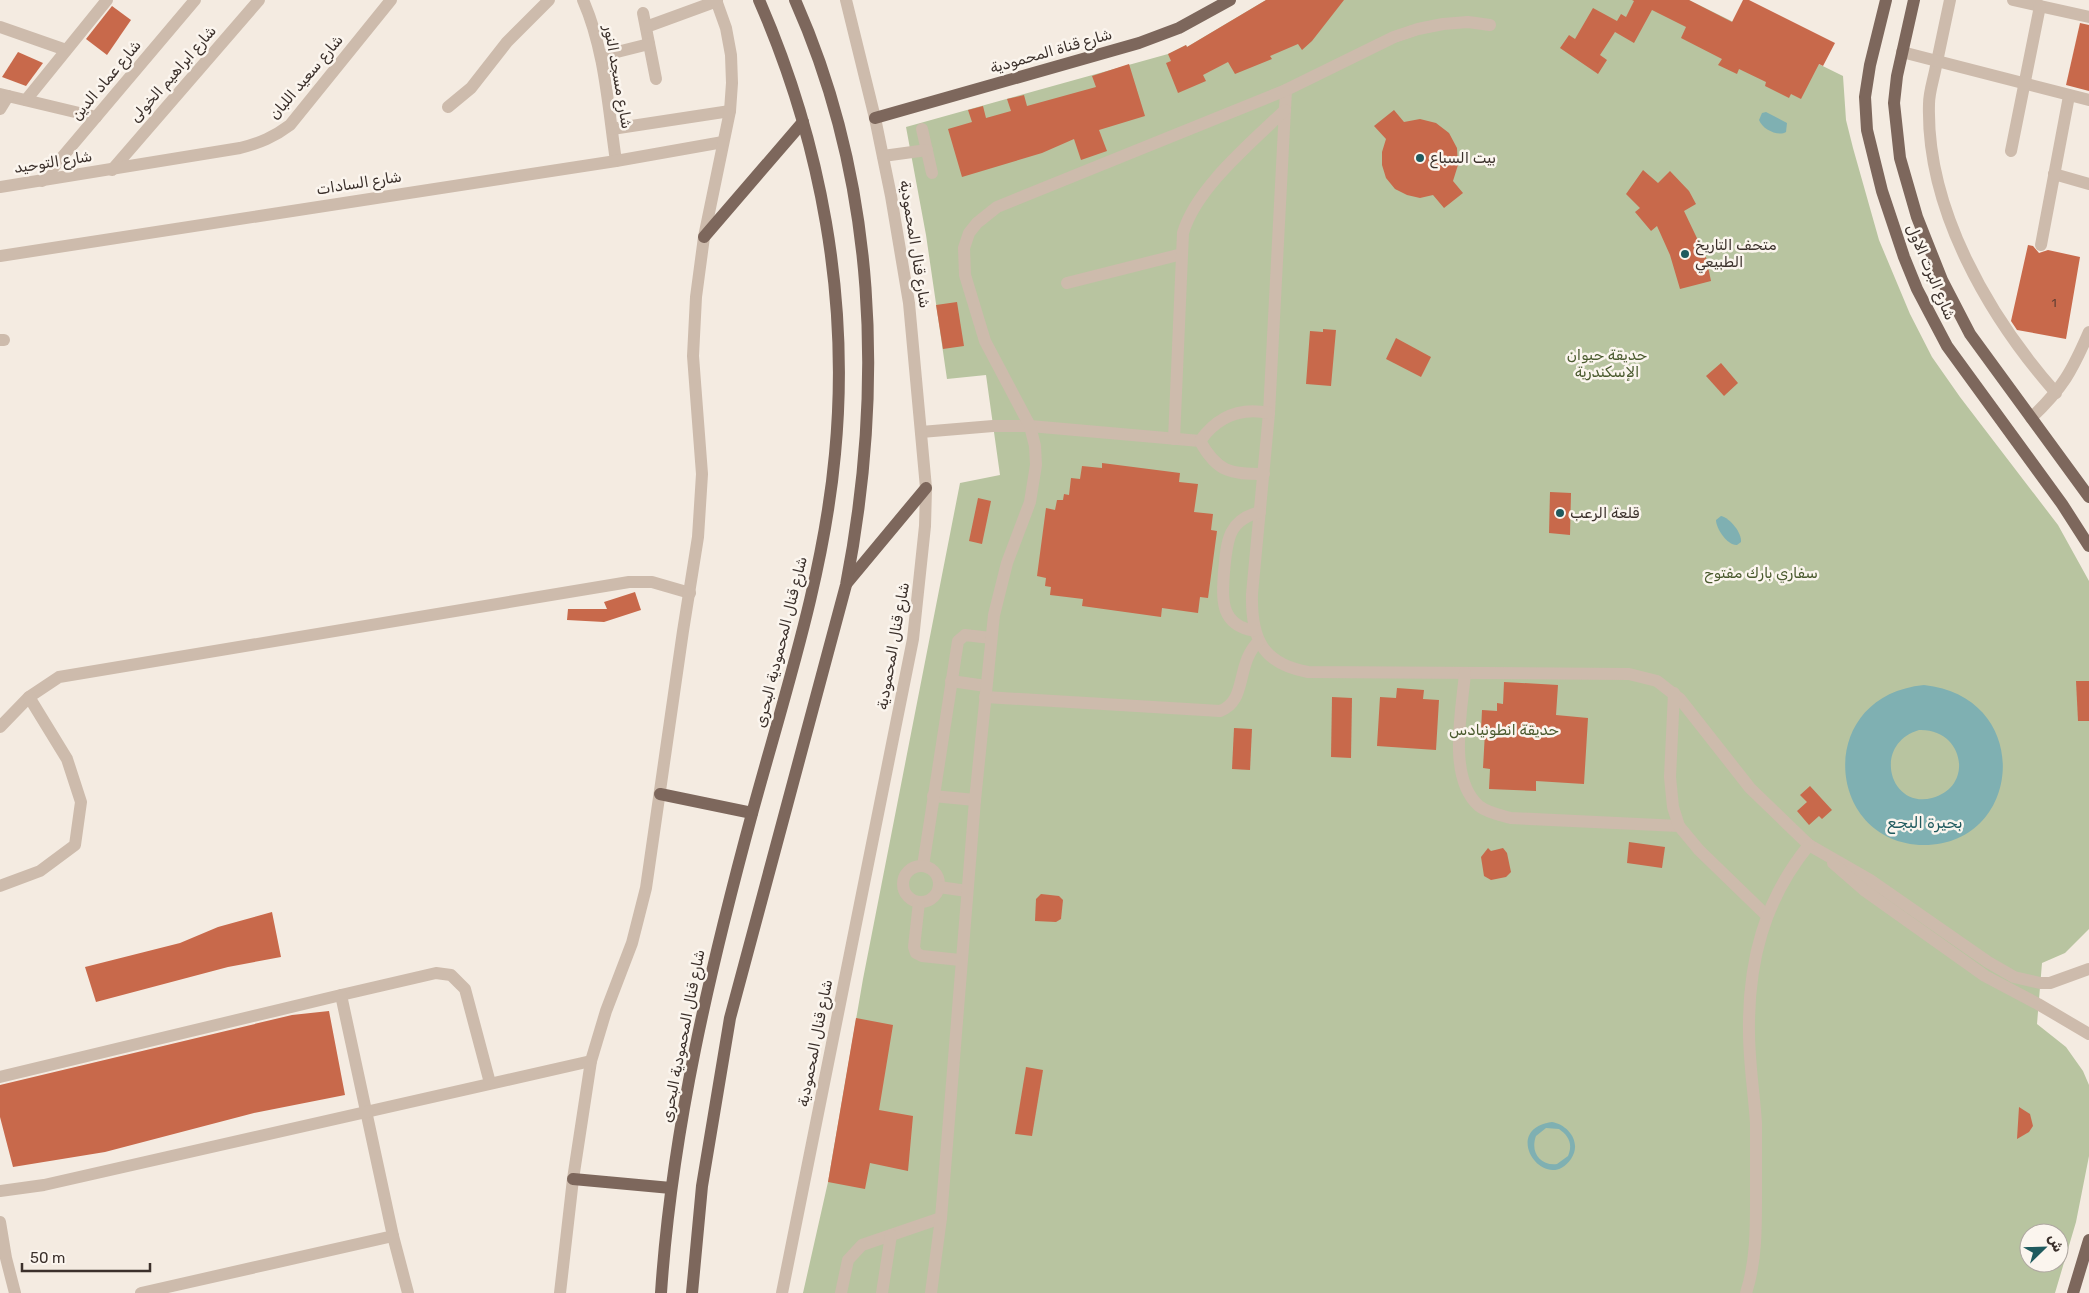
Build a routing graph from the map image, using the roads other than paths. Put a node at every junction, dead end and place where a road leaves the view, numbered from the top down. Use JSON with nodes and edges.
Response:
{"nodes":[{"id":1,"x":107,"y":0,"type":"edge"},
{"id":2,"x":196,"y":0,"type":"edge"},
{"id":3,"x":259,"y":0,"type":"edge"},
{"id":4,"x":391,"y":0,"type":"edge"},
{"id":5,"x":549,"y":0,"type":"edge"},
{"id":6,"x":583,"y":0,"type":"edge"},
{"id":7,"x":717,"y":0,"type":"edge"},
{"id":8,"x":759,"y":0,"type":"edge"},
{"id":9,"x":795,"y":0,"type":"edge"},
{"id":10,"x":846,"y":0,"type":"edge"},
{"id":11,"x":1230,"y":0,"type":"edge"},
{"id":12,"x":1886,"y":0,"type":"edge"},
{"id":13,"x":1914,"y":0,"type":"edge"},
{"id":14,"x":1950,"y":0,"type":"edge"},
{"id":15,"x":2014,"y":0,"type":"edge"},
{"id":16,"x":2040,"y":6,"type":"junction"},
{"id":17,"x":643,"y":14,"type":"dead end"},
{"id":18,"x":2089,"y":17,"type":"edge"},
{"id":19,"x":1490,"y":25,"type":"dead end"},
{"id":20,"x":0,"y":27,"type":"edge"},
{"id":21,"x":646,"y":27,"type":"junction"},
{"id":22,"x":649,"y":44,"type":"junction"},
{"id":23,"x":66,"y":50,"type":"junction"},
{"id":24,"x":1902,"y":52,"type":"junction"},
{"id":25,"x":601,"y":56,"type":"junction"},
{"id":26,"x":1937,"y":62,"type":"junction"},
{"id":27,"x":656,"y":79,"type":"dead end"},
{"id":28,"x":2025,"y":83,"type":"junction"},
{"id":29,"x":1286,"y":90,"type":"junction"},
{"id":30,"x":4,"y":95,"type":"edge"},
{"id":31,"x":2069,"y":96,"type":"junction"},
{"id":32,"x":26,"y":100,"type":"junction"},
{"id":33,"x":2089,"y":100,"type":"edge"},
{"id":34,"x":448,"y":107,"type":"dead end"},
{"id":35,"x":0,"y":109,"type":"edge"},
{"id":36,"x":1285,"y":110,"type":"junction"},
{"id":37,"x":730,"y":111,"type":"junction"},
{"id":38,"x":96,"y":117,"type":"junction"},
{"id":39,"x":875,"y":118,"type":"junction"},
{"id":40,"x":803,"y":122,"type":"junction"},
{"id":41,"x":612,"y":129,"type":"junction"},
{"id":42,"x":922,"y":129,"type":"dead end"},
{"id":43,"x":723,"y":142,"type":"junction"},
{"id":44,"x":927,"y":150,"type":"junction"},
{"id":45,"x":2011,"y":151,"type":"dead end"},
{"id":46,"x":883,"y":156,"type":"junction"},
{"id":47,"x":616,"y":161,"type":"junction"},
{"id":48,"x":112,"y":170,"type":"junction"},
{"id":49,"x":932,"y":173,"type":"dead end"},
{"id":50,"x":2054,"y":174,"type":"junction"},
{"id":51,"x":42,"y":181,"type":"junction"},
{"id":52,"x":2089,"y":184,"type":"edge"},
{"id":53,"x":0,"y":187,"type":"edge"},
{"id":54,"x":704,"y":237,"type":"junction"},
{"id":55,"x":2041,"y":245,"type":"dead end"},
{"id":56,"x":1182,"y":254,"type":"junction"},
{"id":57,"x":0,"y":256,"type":"edge"},
{"id":58,"x":1067,"y":284,"type":"dead end"},
{"id":59,"x":2089,"y":332,"type":"edge"},
{"id":60,"x":2056,"y":392,"type":"junction"},
{"id":61,"x":1269,"y":413,"type":"junction"},
{"id":62,"x":2031,"y":418,"type":"junction"},
{"id":63,"x":1030,"y":426,"type":"junction"},
{"id":64,"x":921,"y":432,"type":"junction"},
{"id":65,"x":1174,"y":439,"type":"junction"},
{"id":66,"x":1200,"y":441,"type":"junction"},
{"id":67,"x":1264,"y":474,"type":"junction"},
{"id":68,"x":926,"y":488,"type":"junction"},
{"id":69,"x":2089,"y":497,"type":"edge"},
{"id":70,"x":1260,"y":512,"type":"junction"},
{"id":71,"x":2089,"y":546,"type":"edge"},
{"id":72,"x":846,"y":585,"type":"junction"},
{"id":73,"x":690,"y":593,"type":"junction"},
{"id":74,"x":1257,"y":636,"type":"junction"},
{"id":75,"x":991,"y":638,"type":"junction"},
{"id":76,"x":1464,"y":673,"type":"junction"},
{"id":77,"x":951,"y":681,"type":"junction"},
{"id":78,"x":985,"y":691,"type":"junction"},
{"id":79,"x":1674,"y":693,"type":"junction"},
{"id":80,"x":29,"y":696,"type":"junction"},
{"id":81,"x":0,"y":727,"type":"edge"},
{"id":82,"x":660,"y":794,"type":"junction"},
{"id":83,"x":933,"y":796,"type":"junction"},
{"id":84,"x":974,"y":800,"type":"junction"},
{"id":85,"x":752,"y":813,"type":"junction"},
{"id":86,"x":1678,"y":826,"type":"junction"},
{"id":87,"x":1809,"y":846,"type":"junction"},
{"id":88,"x":1828,"y":858,"type":"junction"},
{"id":89,"x":923,"y":866,"type":"junction"},
{"id":90,"x":0,"y":886,"type":"edge"},
{"id":91,"x":939,"y":888,"type":"junction"},
{"id":92,"x":967,"y":891,"type":"junction"},
{"id":93,"x":919,"y":902,"type":"junction"},
{"id":94,"x":1766,"y":915,"type":"junction"},
{"id":95,"x":960,"y":960,"type":"junction"},
{"id":96,"x":2089,"y":969,"type":"edge"},
{"id":97,"x":2014,"y":977,"type":"junction"},
{"id":98,"x":2009,"y":990,"type":"junction"},
{"id":99,"x":341,"y":995,"type":"junction"},
{"id":100,"x":2089,"y":1034,"type":"edge"},
{"id":101,"x":591,"y":1061,"type":"junction"},
{"id":102,"x":0,"y":1077,"type":"edge"},
{"id":103,"x":490,"y":1083,"type":"junction"},
{"id":104,"x":368,"y":1111,"type":"junction"},
{"id":105,"x":573,"y":1179,"type":"junction"},
{"id":106,"x":671,"y":1188,"type":"junction"},
{"id":107,"x":0,"y":1191,"type":"edge"},
{"id":108,"x":941,"y":1218,"type":"junction"},
{"id":109,"x":0,"y":1222,"type":"edge"},
{"id":110,"x":892,"y":1235,"type":"junction"},
{"id":111,"x":393,"y":1236,"type":"junction"},
{"id":112,"x":2089,"y":1240,"type":"edge"},
{"id":113,"x":15,"y":1293,"type":"edge"},
{"id":114,"x":141,"y":1293,"type":"edge"},
{"id":115,"x":408,"y":1293,"type":"edge"},
{"id":116,"x":560,"y":1293,"type":"edge"},
{"id":117,"x":661,"y":1293,"type":"edge"},
{"id":118,"x":692,"y":1293,"type":"edge"},
{"id":119,"x":782,"y":1293,"type":"edge"},
{"id":120,"x":841,"y":1293,"type":"edge"},
{"id":121,"x":882,"y":1293,"type":"edge"},
{"id":122,"x":931,"y":1293,"type":"edge"},
{"id":123,"x":1746,"y":1293,"type":"edge"},
{"id":124,"x":2073,"y":1293,"type":"edge"}],
"edges":[{"from":1,"to":23,"type":"street"},
{"from":2,"to":38,"type":"street","name":"شارع عماد الدين"},
{"from":3,"to":48,"type":"street","name":"شارع ابراهيم الخولى"},
{"from":4,"to":48,"type":"street","name":"شارع سعيد اللبان"},
{"from":5,"to":34,"type":"street"},
{"from":6,"to":25,"type":"street","name":"شارع مسجد النور"},
{"from":7,"to":21,"type":"street"},
{"from":7,"to":37,"type":"street"},
{"from":8,"to":40,"type":"main road","name":"شارع قنال المحمودية البحرى"},
{"from":9,"to":72,"type":"main road"},
{"from":10,"to":39,"type":"street","name":"شارع قنال المحمودية"},
{"from":11,"to":39,"type":"main road","name":"شارع قناة المحمودية"},
{"from":12,"to":71,"type":"main road","name":"شارع البرت الاول"},
{"from":13,"to":24,"type":"main road","name":"شارع البرت الاول"},
{"from":14,"to":26,"type":"street"},
{"from":15,"to":16,"type":"street"},
{"from":16,"to":18,"type":"street"},
{"from":16,"to":28,"type":"street"},
{"from":17,"to":21,"type":"street"},
{"from":19,"to":29,"type":"street"},
{"from":20,"to":23,"type":"street"},
{"from":21,"to":22,"type":"street"},
{"from":22,"to":25,"type":"street"},
{"from":22,"to":27,"type":"street"},
{"from":23,"to":32,"type":"street"},
{"from":24,"to":26,"type":"street"},
{"from":24,"to":62,"type":"main road","name":"شارع البرت الاول"},
{"from":25,"to":41,"type":"street","name":"شارع مسجد النور"},
{"from":26,"to":28,"type":"street"},
{"from":26,"to":60,"type":"street"},
{"from":28,"to":31,"type":"street"},
{"from":28,"to":45,"type":"street"},
{"from":29,"to":36,"type":"street"},
{"from":29,"to":63,"type":"street"},
{"from":30,"to":32,"type":"street"},
{"from":30,"to":35,"type":"street"},
{"from":31,"to":33,"type":"street"},
{"from":31,"to":50,"type":"street"},
{"from":32,"to":38,"type":"street"},
{"from":36,"to":56,"type":"street"},
{"from":36,"to":61,"type":"street"},
{"from":37,"to":41,"type":"street"},
{"from":37,"to":43,"type":"street"},
{"from":38,"to":51,"type":"street","name":"شارع عماد الدين"},
{"from":39,"to":46,"type":"street","name":"شارع قنال المحمودية"},
{"from":40,"to":54,"type":"main road"},
{"from":40,"to":85,"type":"main road","name":"شارع قنال المحمودية البحرى"},
{"from":41,"to":47,"type":"street","name":"شارع مسجد النور"},
{"from":42,"to":44,"type":"street"},
{"from":43,"to":47,"type":"street","name":"شارع السادات"},
{"from":43,"to":54,"type":"street"},
{"from":44,"to":46,"type":"street"},
{"from":44,"to":49,"type":"street"},
{"from":46,"to":64,"type":"street","name":"شارع قنال المحمودية"},
{"from":47,"to":57,"type":"street","name":"شارع السادات"},
{"from":48,"to":51,"type":"street","name":"شارع التوحيد"},
{"from":50,"to":52,"type":"street"},
{"from":50,"to":55,"type":"street"},
{"from":51,"to":53,"type":"street","name":"شارع التوحيد"},
{"from":54,"to":73,"type":"street"},
{"from":56,"to":58,"type":"street"},
{"from":56,"to":65,"type":"street"},
{"from":59,"to":60,"type":"street"},
{"from":60,"to":62,"type":"street"},
{"from":61,"to":66,"type":"street"},
{"from":61,"to":67,"type":"street"},
{"from":62,"to":69,"type":"main road","name":"شارع البرت الاول"},
{"from":63,"to":64,"type":"street"},
{"from":63,"to":65,"type":"street"},
{"from":63,"to":75,"type":"street"},
{"from":64,"to":68,"type":"street","name":"شارع قنال المحمودية"},
{"from":65,"to":66,"type":"street"},
{"from":66,"to":67,"type":"street"},
{"from":67,"to":70,"type":"street"},
{"from":68,"to":72,"type":"main road"},
{"from":68,"to":119,"type":"street","name":"شارع قنال المحمودية"},
{"from":70,"to":74,"type":"street"},
{"from":70,"to":74,"type":"street"},
{"from":72,"to":118,"type":"main road"},
{"from":73,"to":80,"type":"street"},
{"from":73,"to":82,"type":"street"},
{"from":74,"to":76,"type":"street"},
{"from":74,"to":78,"type":"street"},
{"from":75,"to":77,"type":"street"},
{"from":75,"to":78,"type":"street"},
{"from":76,"to":79,"type":"street"},
{"from":76,"to":86,"type":"street"},
{"from":77,"to":78,"type":"street"},
{"from":77,"to":83,"type":"street"},
{"from":78,"to":84,"type":"street"},
{"from":79,"to":86,"type":"street"},
{"from":79,"to":87,"type":"street"},
{"from":80,"to":81,"type":"street"},
{"from":80,"to":90,"type":"street"},
{"from":82,"to":85,"type":"main road"},
{"from":82,"to":101,"type":"street"},
{"from":83,"to":84,"type":"street"},
{"from":83,"to":89,"type":"street"},
{"from":84,"to":92,"type":"street"},
{"from":85,"to":106,"type":"main road","name":"شارع قنال المحمودية البحرى"},
{"from":86,"to":94,"type":"street"},
{"from":87,"to":88,"type":"street"},
{"from":87,"to":94,"type":"street"},
{"from":88,"to":97,"type":"street"},
{"from":88,"to":98,"type":"street"},
{"from":89,"to":91,"type":"street"},
{"from":89,"to":93,"type":"street"},
{"from":91,"to":92,"type":"street"},
{"from":91,"to":93,"type":"street"},
{"from":92,"to":95,"type":"street"},
{"from":93,"to":95,"type":"street"},
{"from":94,"to":123,"type":"street"},
{"from":95,"to":108,"type":"street"},
{"from":96,"to":97,"type":"street"},
{"from":97,"to":98,"type":"street"},
{"from":98,"to":100,"type":"street"},
{"from":99,"to":102,"type":"street"},
{"from":99,"to":103,"type":"street"},
{"from":99,"to":104,"type":"street"},
{"from":101,"to":103,"type":"street"},
{"from":101,"to":105,"type":"street"},
{"from":103,"to":104,"type":"street"},
{"from":104,"to":107,"type":"street"},
{"from":104,"to":111,"type":"street"},
{"from":105,"to":106,"type":"main road"},
{"from":105,"to":116,"type":"street"},
{"from":106,"to":117,"type":"main road","name":"شارع قنال المحمودية البحرى"},
{"from":108,"to":110,"type":"street"},
{"from":108,"to":122,"type":"street"},
{"from":109,"to":113,"type":"street"},
{"from":110,"to":120,"type":"street"},
{"from":110,"to":121,"type":"street"},
{"from":111,"to":114,"type":"street"},
{"from":111,"to":115,"type":"street"},
{"from":112,"to":124,"type":"main road"}]}
